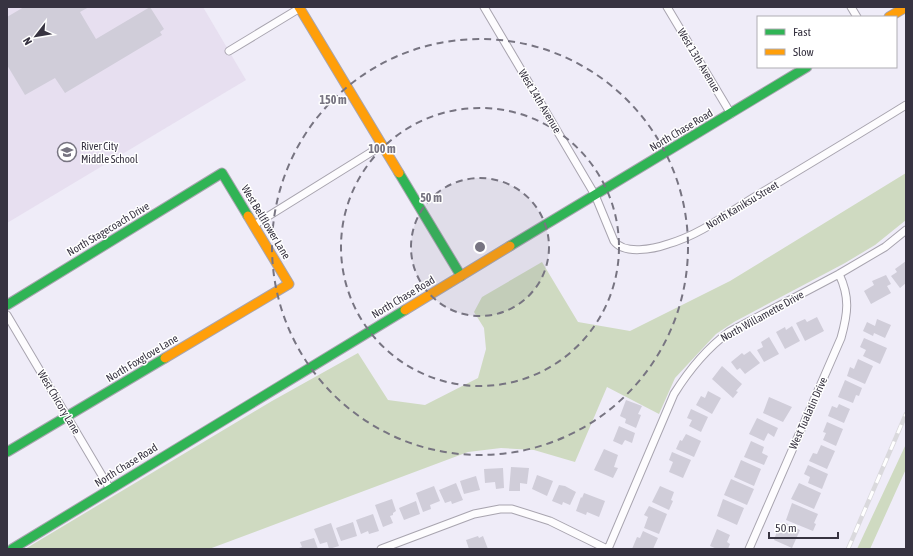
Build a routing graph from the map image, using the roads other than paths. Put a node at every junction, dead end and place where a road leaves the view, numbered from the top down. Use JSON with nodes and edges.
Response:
{"nodes":[{"id":1,"x":484,"y":7,"type":"edge"},
{"id":2,"x":667,"y":7,"type":"edge"},
{"id":3,"x":851,"y":7,"type":"edge"},
{"id":4,"x":906,"y":7,"type":"edge"},
{"id":5,"x":299,"y":8,"type":"edge"},
{"id":6,"x":856,"y":16,"type":"edge"},
{"id":7,"x":891,"y":16,"type":"edge"},
{"id":8,"x":229,"y":51,"type":"dead end"},
{"id":9,"x":805,"y":68,"type":"edge"},
{"id":10,"x":906,"y":105,"type":"edge"},
{"id":11,"x":731,"y":114,"type":"junction"},
{"id":12,"x":381,"y":146,"type":"junction"},
{"id":13,"x":222,"y":173,"type":"joint"},
{"id":14,"x":595,"y":195,"type":"junction"},
{"id":15,"x":254,"y":225,"type":"junction"},
{"id":16,"x":906,"y":230,"type":"edge"},
{"id":17,"x":839,"y":274,"type":"junction"},
{"id":18,"x":461,"y":276,"type":"junction"},
{"id":19,"x":289,"y":284,"type":"joint"},
{"id":20,"x":7,"y":305,"type":"edge"},
{"id":21,"x":7,"y":315,"type":"edge"},
{"id":22,"x":67,"y":416,"type":"junction"},
{"id":23,"x":7,"y":452,"type":"edge"},
{"id":24,"x":110,"y":489,"type":"junction"},
{"id":25,"x":12,"y":549,"type":"edge"},
{"id":26,"x":381,"y":549,"type":"edge"},
{"id":27,"x":608,"y":549,"type":"edge"},
{"id":28,"x":749,"y":549,"type":"edge"}],
"edges":[{"from":1,"to":14,"type":"street","name":"West 14th Avenue"},
{"from":2,"to":11,"type":"street","name":"West 13th Avenue"},
{"from":3,"to":6,"type":"street"},
{"from":4,"to":7,"type":"street"},
{"from":5,"to":8,"type":"street"},
{"from":5,"to":12,"type":"street"},
{"from":9,"to":11,"type":"street","name":"North Chase Road"},
{"from":10,"to":14,"type":"street","name":"North Kaniksu Street"},
{"from":11,"to":14,"type":"street","name":"North Chase Road"},
{"from":12,"to":15,"type":"street"},
{"from":12,"to":18,"type":"street"},
{"from":13,"to":15,"type":"street","name":"West Bellflower Lane"},
{"from":13,"to":20,"type":"street","name":"North Stagecoach Drive"},
{"from":14,"to":18,"type":"street","name":"North Chase Road"},
{"from":15,"to":19,"type":"street","name":"West Bellflower Lane"},
{"from":16,"to":17,"type":"street","name":"North Willamette Drive"},
{"from":17,"to":27,"type":"street","name":"North Willamette Drive"},
{"from":17,"to":28,"type":"street","name":"West Tualatin Drive"},
{"from":18,"to":24,"type":"street","name":"North Chase Road"},
{"from":19,"to":22,"type":"street","name":"North Foxglove Lane"},
{"from":21,"to":22,"type":"street","name":"West Chicory Lane"},
{"from":22,"to":23,"type":"street","name":"North Foxglove Lane"},
{"from":22,"to":24,"type":"street","name":"West Chicory Lane"},
{"from":24,"to":25,"type":"street","name":"North Chase Road"},
{"from":26,"to":27,"type":"street"}]}
